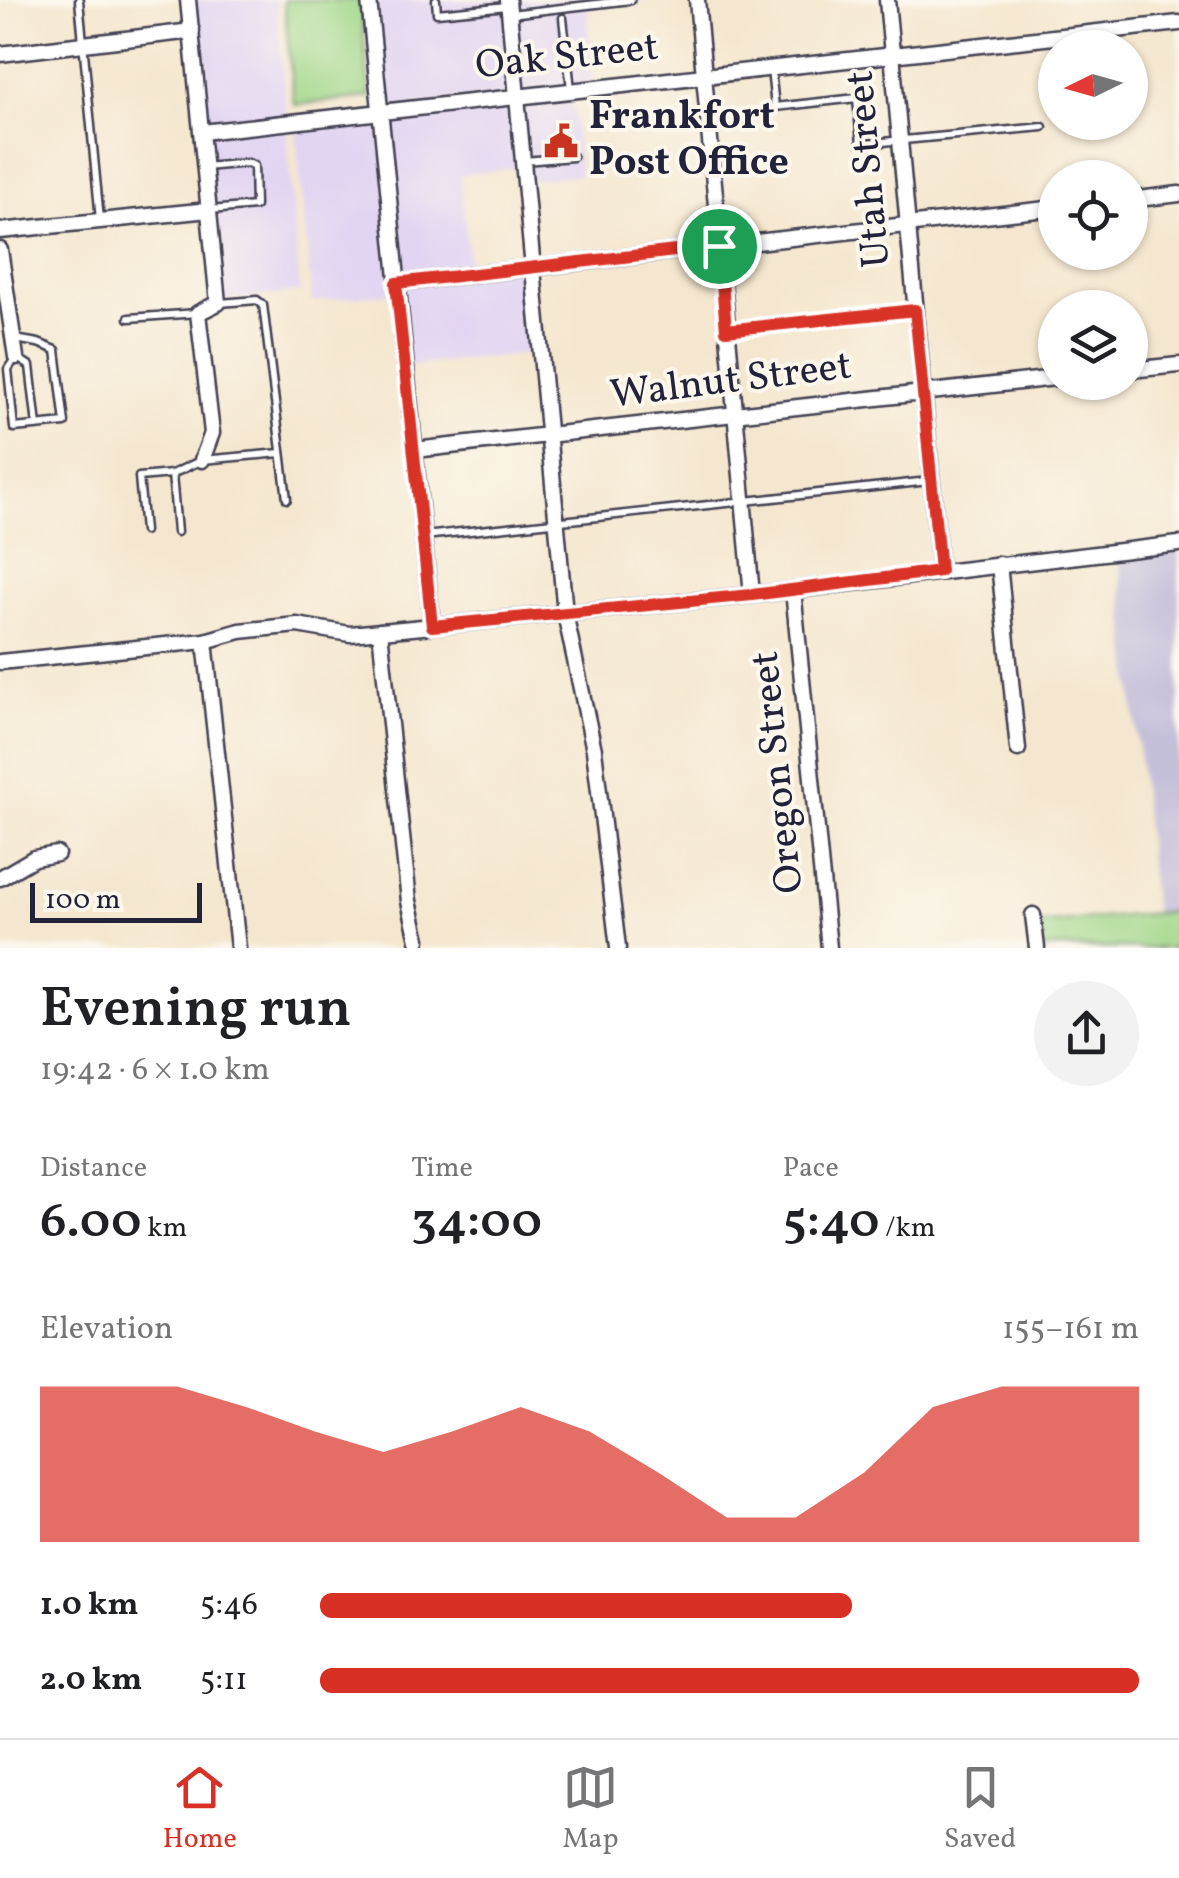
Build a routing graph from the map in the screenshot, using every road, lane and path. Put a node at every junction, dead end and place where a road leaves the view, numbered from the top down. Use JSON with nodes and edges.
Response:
{"nodes":[{"id":1,"x":79,"y":0,"type":"edge"},
{"id":2,"x":188,"y":0,"type":"edge"},
{"id":3,"x":370,"y":0,"type":"edge"},
{"id":4,"x":436,"y":0,"type":"edge"},
{"id":5,"x":631,"y":0,"type":"edge"},
{"id":6,"x":697,"y":0,"type":"edge"},
{"id":7,"x":887,"y":0,"type":"edge"},
{"id":8,"x":509,"y":7,"type":"edge"},
{"id":9,"x":563,"y":18,"type":"dead end"},
{"id":10,"x":1179,"y":22,"type":"edge"},
{"id":11,"x":192,"y":31,"type":"junction"},
{"id":12,"x":83,"y":44,"type":"junction"},
{"id":13,"x":0,"y":54,"type":"edge"},
{"id":14,"x":893,"y":55,"type":"junction"},
{"id":15,"x":770,"y":68,"type":"junction"},
{"id":16,"x":704,"y":76,"type":"junction"},
{"id":17,"x":571,"y":90,"type":"junction"},
{"id":18,"x":517,"y":96,"type":"junction"},
{"id":19,"x":380,"y":112,"type":"junction"},
{"id":20,"x":1038,"y":127,"type":"edge"},
{"id":21,"x":202,"y":132,"type":"junction"},
{"id":22,"x":900,"y":140,"type":"junction"},
{"id":23,"x":573,"y":156,"type":"dead end"},
{"id":24,"x":522,"y":162,"type":"junction"},
{"id":25,"x":205,"y":167,"type":"junction"},
{"id":26,"x":1179,"y":194,"type":"edge"},
{"id":27,"x":1148,"y":198,"type":"edge"},
{"id":28,"x":209,"y":210,"type":"junction"},
{"id":29,"x":1038,"y":210,"type":"edge"},
{"id":30,"x":100,"y":220,"type":"junction"},
{"id":31,"x":907,"y":224,"type":"junction"},
{"id":32,"x":0,"y":231,"type":"edge"},
{"id":33,"x":719,"y":246,"type":"junction"},
{"id":34,"x":0,"y":250,"type":"edge"},
{"id":35,"x":532,"y":268,"type":"junction"},
{"id":36,"x":396,"y":283,"type":"junction"},
{"id":37,"x":218,"y":303,"type":"junction"},
{"id":38,"x":915,"y":310,"type":"junction"},
{"id":39,"x":198,"y":313,"type":"junction"},
{"id":40,"x":129,"y":318,"type":"dead end"},
{"id":41,"x":726,"y":330,"type":"junction"},
{"id":42,"x":12,"y":338,"type":"junction"},
{"id":43,"x":16,"y":357,"type":"junction"},
{"id":44,"x":1179,"y":365,"type":"edge"},
{"id":45,"x":1148,"y":368,"type":"edge"},
{"id":46,"x":1038,"y":380,"type":"edge"},
{"id":47,"x":923,"y":392,"type":"junction"},
{"id":48,"x":733,"y":415,"type":"junction"},
{"id":49,"x":37,"y":426,"type":"junction"},
{"id":50,"x":547,"y":436,"type":"junction"},
{"id":51,"x":415,"y":450,"type":"junction"},
{"id":52,"x":281,"y":452,"type":"junction"},
{"id":53,"x":202,"y":460,"type":"junction"},
{"id":54,"x":172,"y":474,"type":"junction"},
{"id":55,"x":931,"y":480,"type":"junction"},
{"id":56,"x":287,"y":499,"type":"dead end"},
{"id":57,"x":742,"y":502,"type":"junction"},
{"id":58,"x":556,"y":524,"type":"junction"},
{"id":59,"x":144,"y":531,"type":"dead end"},
{"id":60,"x":177,"y":532,"type":"dead end"},
{"id":61,"x":423,"y":536,"type":"junction"},
{"id":62,"x":1179,"y":544,"type":"edge"},
{"id":63,"x":999,"y":564,"type":"junction"},
{"id":64,"x":940,"y":571,"type":"junction"},
{"id":65,"x":793,"y":590,"type":"junction"},
{"id":66,"x":752,"y":595,"type":"junction"},
{"id":67,"x":565,"y":614,"type":"junction"},
{"id":68,"x":432,"y":626,"type":"junction"},
{"id":69,"x":380,"y":631,"type":"junction"},
{"id":70,"x":206,"y":641,"type":"junction"},
{"id":71,"x":0,"y":662,"type":"edge"},
{"id":72,"x":1018,"y":749,"type":"dead end"},
{"id":73,"x":58,"y":854,"type":"dead end"},
{"id":74,"x":0,"y":878,"type":"edge"},
{"id":75,"x":1034,"y":915,"type":"dead end"},
{"id":76,"x":418,"y":940,"type":"dead end"},
{"id":77,"x":238,"y":948,"type":"edge"},
{"id":78,"x":618,"y":948,"type":"edge"},
{"id":79,"x":829,"y":948,"type":"edge"},
{"id":80,"x":1037,"y":948,"type":"edge"}],
"edges":[{"from":1,"to":12,"type":"lane"},
{"from":2,"to":11,"type":"street"},
{"from":3,"to":19,"type":"street"},
{"from":4,"to":8,"type":"lane"},
{"from":5,"to":8,"type":"lane"},
{"from":6,"to":16,"type":"street","name":"Oregon Street"},
{"from":7,"to":14,"type":"street","name":"Utah Street"},
{"from":8,"to":18,"type":"street"},
{"from":9,"to":17,"type":"lane"},
{"from":10,"to":14,"type":"street","name":"Oak Street"},
{"from":11,"to":12,"type":"street"},
{"from":11,"to":21,"type":"street"},
{"from":12,"to":13,"type":"street"},
{"from":12,"to":30,"type":"lane"},
{"from":14,"to":15,"type":"street","name":"Oak Street"},
{"from":14,"to":22,"type":"street","name":"Utah Street"},
{"from":15,"to":16,"type":"street","name":"Oak Street"},
{"from":15,"to":22,"type":"lane"},
{"from":16,"to":17,"type":"street","name":"Oak Street"},
{"from":16,"to":33,"type":"street","name":"Oregon Street"},
{"from":17,"to":18,"type":"street","name":"Oak Street"},
{"from":18,"to":19,"type":"street","name":"Oak Street"},
{"from":18,"to":24,"type":"street"},
{"from":19,"to":21,"type":"street","name":"Oak Street"},
{"from":19,"to":36,"type":"street"},
{"from":20,"to":22,"type":"lane"},
{"from":21,"to":25,"type":"street"},
{"from":22,"to":31,"type":"street","name":"Utah Street"},
{"from":23,"to":24,"type":"lane"},
{"from":24,"to":35,"type":"street"},
{"from":25,"to":28,"type":"street"},
{"from":25,"to":28,"type":"lane"},
{"from":26,"to":27,"type":"street"},
{"from":28,"to":30,"type":"street"},
{"from":28,"to":37,"type":"street"},
{"from":29,"to":31,"type":"street"},
{"from":30,"to":32,"type":"street"},
{"from":31,"to":33,"type":"street"},
{"from":31,"to":38,"type":"street","name":"Utah Street"},
{"from":33,"to":35,"type":"street"},
{"from":33,"to":41,"type":"street","name":"Oregon Street"},
{"from":34,"to":42,"type":"street"},
{"from":35,"to":36,"type":"street"},
{"from":35,"to":50,"type":"street"},
{"from":36,"to":51,"type":"street"},
{"from":37,"to":39,"type":"street"},
{"from":37,"to":52,"type":"lane"},
{"from":38,"to":41,"type":"lane"},
{"from":38,"to":47,"type":"street","name":"Utah Street"},
{"from":39,"to":40,"type":"lane"},
{"from":39,"to":53,"type":"street"},
{"from":41,"to":48,"type":"street","name":"Oregon Street"},
{"from":42,"to":43,"type":"street"},
{"from":42,"to":49,"type":"lane"},
{"from":43,"to":49,"type":"lane"},
{"from":43,"to":49,"type":"lane"},
{"from":44,"to":45,"type":"street"},
{"from":46,"to":47,"type":"street","name":"Walnut Street"},
{"from":47,"to":48,"type":"street","name":"Walnut Street"},
{"from":47,"to":55,"type":"street","name":"Utah Street"},
{"from":48,"to":50,"type":"street","name":"Walnut Street"},
{"from":48,"to":57,"type":"street","name":"Oregon Street"},
{"from":50,"to":51,"type":"street","name":"Walnut Street"},
{"from":50,"to":58,"type":"street"},
{"from":51,"to":61,"type":"street"},
{"from":52,"to":53,"type":"lane"},
{"from":52,"to":56,"type":"lane"},
{"from":53,"to":54,"type":"lane"},
{"from":54,"to":59,"type":"lane"},
{"from":54,"to":60,"type":"lane"},
{"from":55,"to":57,"type":"lane"},
{"from":55,"to":64,"type":"street","name":"Utah Street"},
{"from":57,"to":58,"type":"lane"},
{"from":57,"to":66,"type":"street","name":"Oregon Street"},
{"from":58,"to":61,"type":"lane"},
{"from":58,"to":67,"type":"street"},
{"from":61,"to":68,"type":"street"},
{"from":62,"to":63,"type":"street"},
{"from":63,"to":64,"type":"street"},
{"from":63,"to":72,"type":"street"},
{"from":64,"to":65,"type":"street"},
{"from":65,"to":66,"type":"street"},
{"from":65,"to":79,"type":"street","name":"Oregon Street"},
{"from":66,"to":67,"type":"street"},
{"from":67,"to":68,"type":"street"},
{"from":67,"to":78,"type":"street"},
{"from":68,"to":69,"type":"street"},
{"from":69,"to":70,"type":"street"},
{"from":69,"to":76,"type":"street"},
{"from":70,"to":71,"type":"street"},
{"from":70,"to":77,"type":"street"},
{"from":73,"to":74,"type":"street"},
{"from":75,"to":80,"type":"street"}]}
